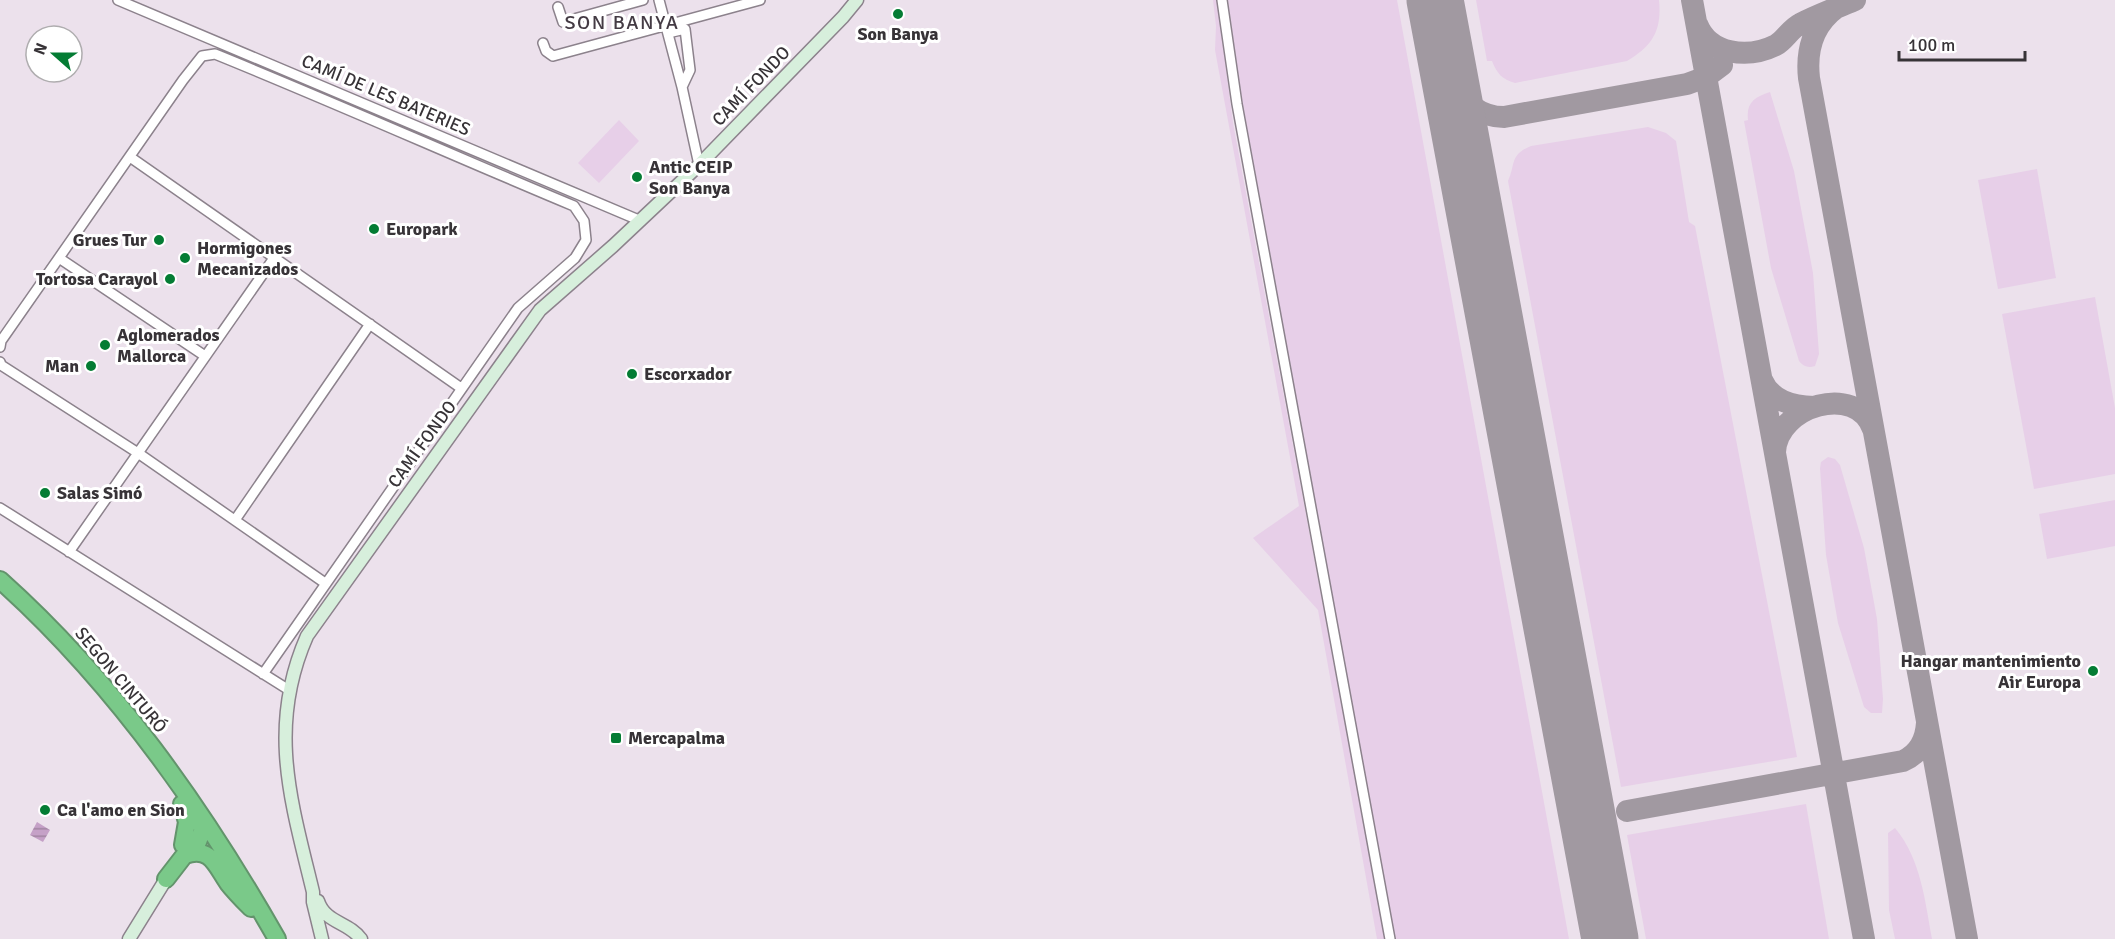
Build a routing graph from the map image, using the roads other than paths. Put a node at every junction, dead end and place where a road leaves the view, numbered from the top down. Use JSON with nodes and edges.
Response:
{"nodes":[{"id":1,"x":118,"y":0,"type":"edge"},
{"id":2,"x":643,"y":0,"type":"edge"},
{"id":3,"x":659,"y":0,"type":"edge"},
{"id":4,"x":760,"y":0,"type":"edge"},
{"id":5,"x":857,"y":0,"type":"edge"},
{"id":6,"x":1222,"y":0,"type":"edge"},
{"id":7,"x":558,"y":7,"type":"dead end"},
{"id":8,"x":667,"y":28,"type":"junction"},
{"id":9,"x":543,"y":43,"type":"dead end"},
{"id":10,"x":682,"y":87,"type":"junction"},
{"id":11,"x":130,"y":157,"type":"junction"},
{"id":12,"x":699,"y":165,"type":"junction"},
{"id":13,"x":641,"y":221,"type":"junction"},
{"id":14,"x":59,"y":258,"type":"junction"},
{"id":15,"x":274,"y":258,"type":"junction"},
{"id":16,"x":370,"y":324,"type":"junction"},
{"id":17,"x":0,"y":347,"type":"edge"},
{"id":18,"x":206,"y":357,"type":"junction"},
{"id":19,"x":0,"y":362,"type":"edge"},
{"id":20,"x":461,"y":388,"type":"junction"},
{"id":21,"x":138,"y":453,"type":"junction"},
{"id":22,"x":0,"y":508,"type":"edge"},
{"id":23,"x":235,"y":520,"type":"junction"},
{"id":24,"x":69,"y":552,"type":"junction"},
{"id":25,"x":0,"y":580,"type":"edge"},
{"id":26,"x":325,"y":583,"type":"junction"},
{"id":27,"x":263,"y":674,"type":"junction"},
{"id":28,"x":289,"y":690,"type":"junction"},
{"id":29,"x":116,"y":702,"type":"junction"},
{"id":30,"x":182,"y":804,"type":"junction"},
{"id":31,"x":206,"y":839,"type":"junction"},
{"id":32,"x":184,"y":850,"type":"junction"},
{"id":33,"x":166,"y":879,"type":"joint"},
{"id":34,"x":313,"y":892,"type":"junction"},
{"id":35,"x":253,"y":905,"type":"junction"},
{"id":36,"x":350,"y":929,"type":"junction"},
{"id":37,"x":129,"y":939,"type":"edge"},
{"id":38,"x":269,"y":939,"type":"edge"},
{"id":39,"x":277,"y":939,"type":"edge"},
{"id":40,"x":322,"y":939,"type":"edge"},
{"id":41,"x":361,"y":939,"type":"edge"},
{"id":42,"x":1390,"y":939,"type":"edge"}],
"edges":[{"from":1,"to":13,"type":"street","name":"CAMÍ DE LES BATERIES"},
{"from":2,"to":7,"type":"street"},
{"from":3,"to":8,"type":"street"},
{"from":4,"to":8,"type":"street"},
{"from":5,"to":12,"type":"street","name":"CAMÍ FONDO"},
{"from":6,"to":42,"type":"street"},
{"from":8,"to":9,"type":"street"},
{"from":8,"to":10,"type":"street"},
{"from":8,"to":10,"type":"street"},
{"from":10,"to":12,"type":"street"},
{"from":11,"to":14,"type":"street"},
{"from":11,"to":15,"type":"street"},
{"from":11,"to":20,"type":"street"},
{"from":12,"to":13,"type":"street","name":"CAMÍ FONDO"},
{"from":13,"to":28,"type":"street","name":"CAMÍ FONDO"},
{"from":14,"to":17,"type":"street"},
{"from":14,"to":18,"type":"street"},
{"from":15,"to":16,"type":"street"},
{"from":15,"to":18,"type":"street"},
{"from":16,"to":20,"type":"street"},
{"from":16,"to":23,"type":"street"},
{"from":18,"to":21,"type":"street"},
{"from":19,"to":21,"type":"street"},
{"from":20,"to":26,"type":"street"},
{"from":21,"to":23,"type":"street"},
{"from":21,"to":24,"type":"street"},
{"from":22,"to":24,"type":"street"},
{"from":23,"to":26,"type":"street"},
{"from":24,"to":27,"type":"street"},
{"from":25,"to":29,"type":"highway","name":"SEGON CINTURÓ"},
{"from":25,"to":30,"type":"highway","name":"SEGON CINTURÓ"},
{"from":26,"to":27,"type":"street"},
{"from":27,"to":28,"type":"street"},
{"from":28,"to":34,"type":"street","name":"CAMÍ FONDO"},
{"from":29,"to":31,"type":"highway"},
{"from":29,"to":35,"type":"highway","name":"SEGON CINTURÓ"},
{"from":30,"to":31,"type":"highway","name":"SEGON CINTURÓ"},
{"from":30,"to":32,"type":"highway"},
{"from":31,"to":32,"type":"highway"},
{"from":31,"to":35,"type":"highway"},
{"from":32,"to":33,"type":"highway"},
{"from":32,"to":35,"type":"highway"},
{"from":33,"to":37,"type":"street"},
{"from":34,"to":36,"type":"street"},
{"from":34,"to":40,"type":"street","name":"CAMÍ FONDO"},
{"from":35,"to":38,"type":"highway"},
{"from":35,"to":39,"type":"highway"},
{"from":36,"to":40,"type":"street"},
{"from":36,"to":41,"type":"street"}]}
